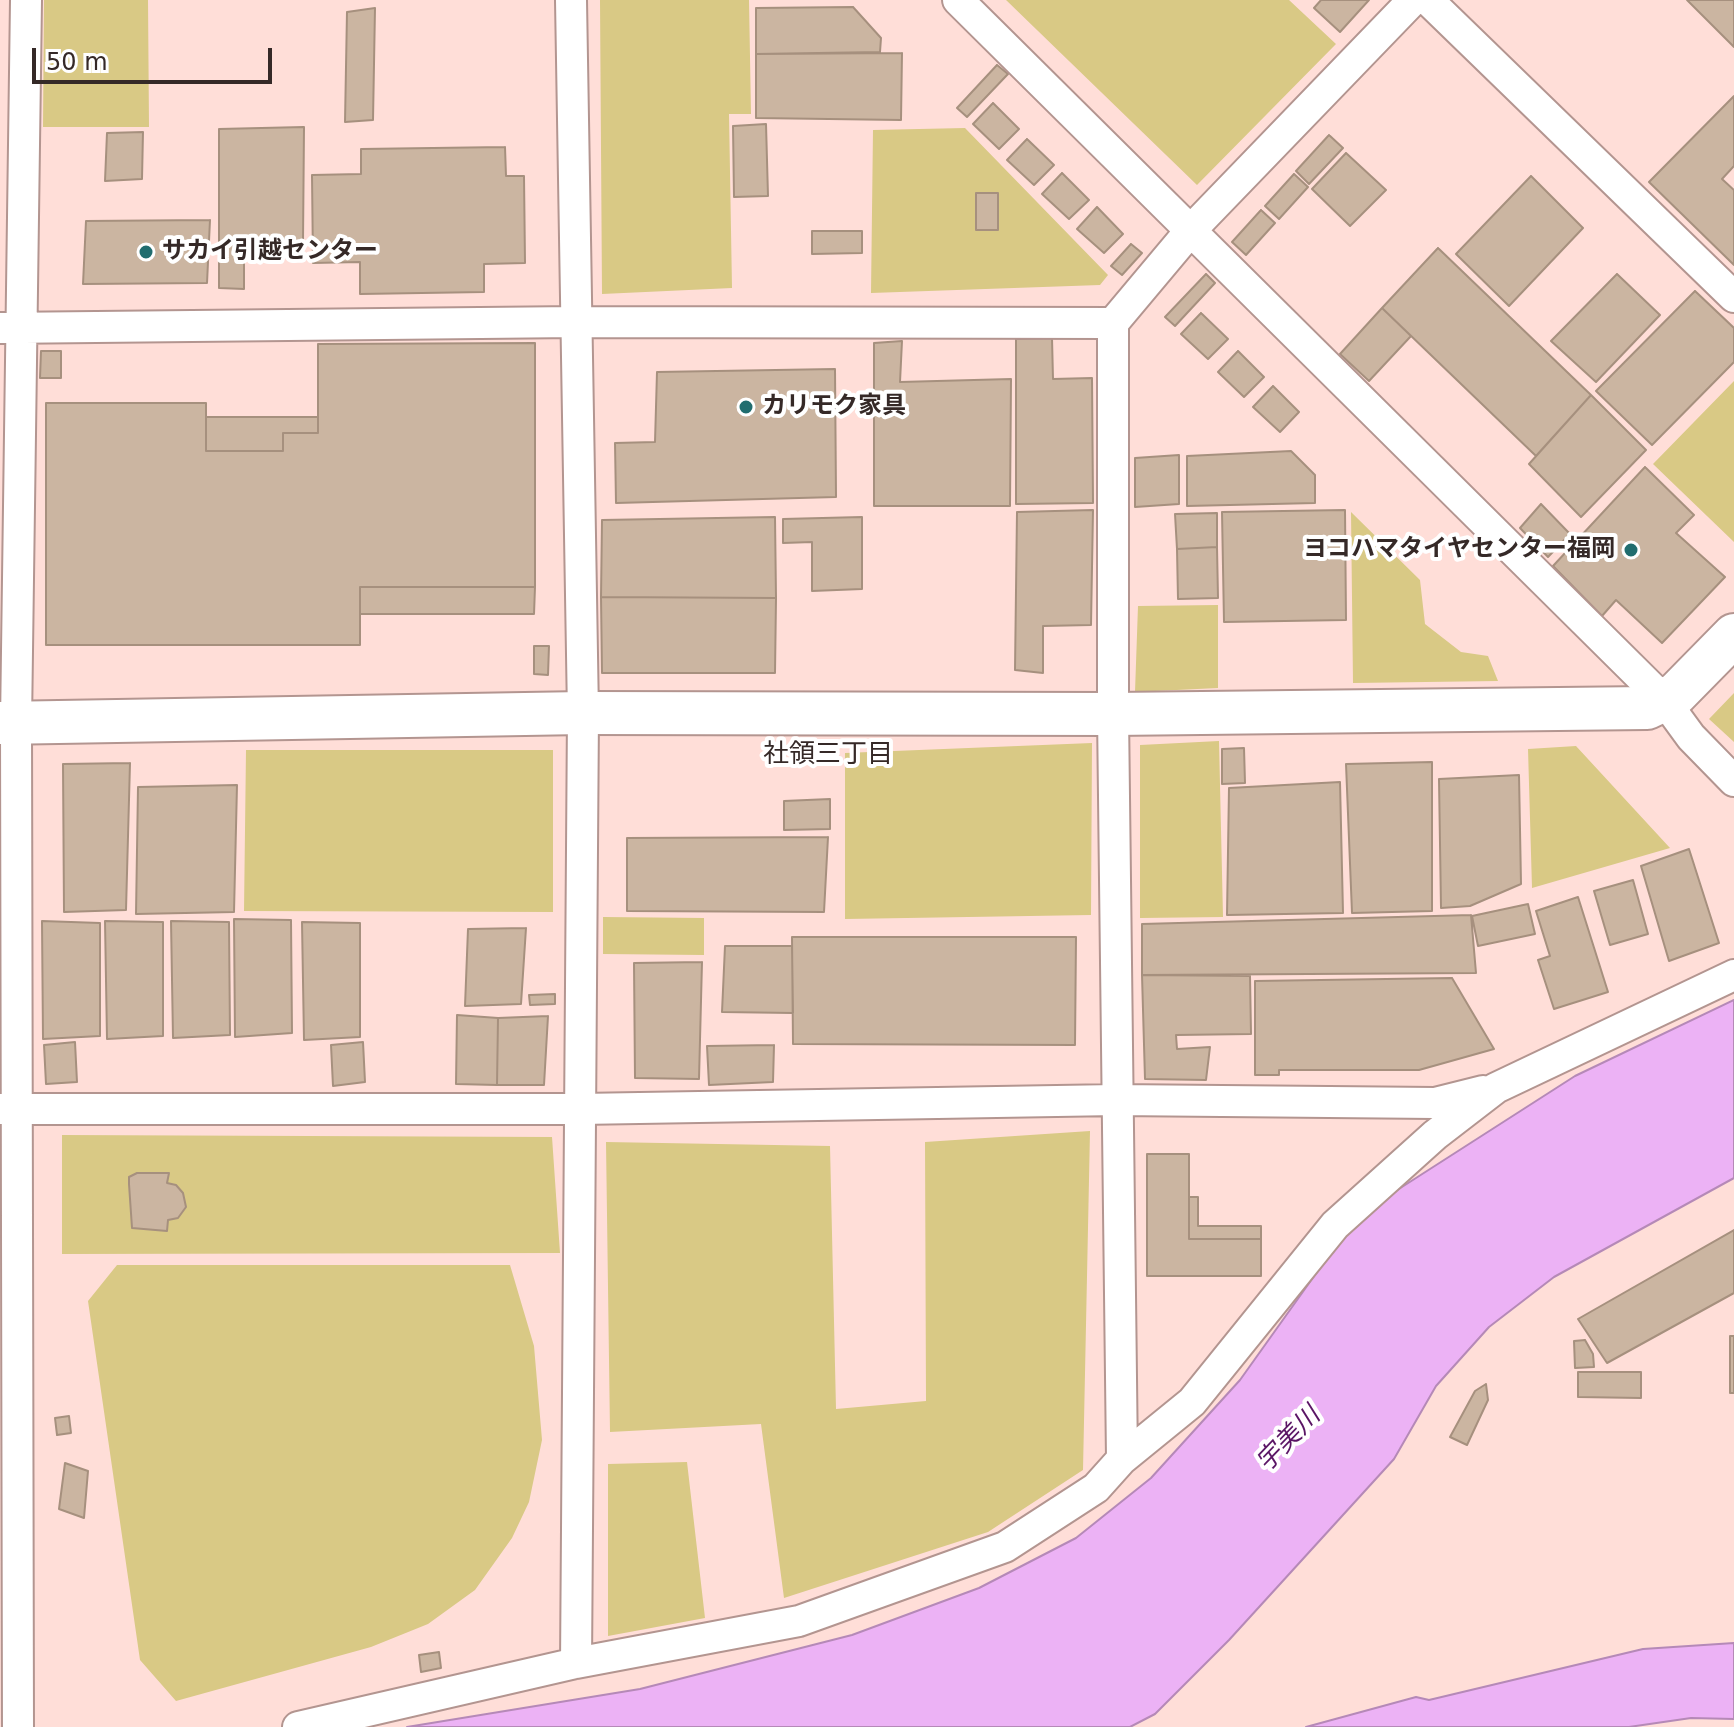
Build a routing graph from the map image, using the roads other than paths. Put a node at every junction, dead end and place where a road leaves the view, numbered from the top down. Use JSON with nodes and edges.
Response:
{"nodes":[{"id":1,"x":26,"y":0,"type":"edge"},
{"id":2,"x":571,"y":0,"type":"edge"},
{"id":3,"x":958,"y":0,"type":"edge"},
{"id":4,"x":1413,"y":0,"type":"edge"},
{"id":5,"x":1428,"y":0,"type":"edge"},
{"id":6,"x":1191,"y":230,"type":"junction"},
{"id":7,"x":1734,"y":297,"type":"edge"},
{"id":8,"x":576,"y":322,"type":"junction"},
{"id":9,"x":1113,"y":323,"type":"junction"},
{"id":10,"x":11,"y":328,"type":"edge"},
{"id":11,"x":1734,"y":635,"type":"edge"},
{"id":12,"x":1664,"y":700,"type":"junction"},
{"id":13,"x":583,"y":713,"type":"junction"},
{"id":14,"x":1113,"y":714,"type":"junction"},
{"id":15,"x":8,"y":723,"type":"edge"},
{"id":16,"x":1734,"y":781,"type":"edge"},
{"id":17,"x":1734,"y":975,"type":"edge"},
{"id":18,"x":1496,"y":1088,"type":"junction"},
{"id":19,"x":1116,"y":1100,"type":"junction"},
{"id":20,"x":10,"y":1109,"type":"edge"},
{"id":21,"x":580,"y":1109,"type":"junction"},
{"id":22,"x":9,"y":1458,"type":"edge"},
{"id":23,"x":1122,"y":1459,"type":"junction"},
{"id":24,"x":576,"y":1663,"type":"junction"},
{"id":25,"x":18,"y":1727,"type":"edge"},
{"id":26,"x":298,"y":1727,"type":"edge"}],
"edges":[{"from":1,"to":10,"type":"street"},
{"from":2,"to":8,"type":"street"},
{"from":3,"to":6,"type":"street"},
{"from":4,"to":6,"type":"street"},
{"from":5,"to":7,"type":"street"},
{"from":6,"to":9,"type":"street"},
{"from":6,"to":12,"type":"street"},
{"from":8,"to":9,"type":"street"},
{"from":8,"to":10,"type":"street"},
{"from":8,"to":13,"type":"street"},
{"from":9,"to":14,"type":"street"},
{"from":10,"to":15,"type":"street"},
{"from":11,"to":12,"type":"street"},
{"from":12,"to":14,"type":"street"},
{"from":12,"to":16,"type":"street"},
{"from":13,"to":14,"type":"street"},
{"from":13,"to":15,"type":"street"},
{"from":13,"to":21,"type":"street"},
{"from":14,"to":19,"type":"street"},
{"from":15,"to":20,"type":"street"},
{"from":17,"to":18,"type":"street"},
{"from":18,"to":19,"type":"street"},
{"from":18,"to":23,"type":"street"},
{"from":19,"to":21,"type":"street"},
{"from":19,"to":23,"type":"street"},
{"from":20,"to":21,"type":"street"},
{"from":20,"to":22,"type":"street"},
{"from":21,"to":24,"type":"street"},
{"from":22,"to":25,"type":"street"},
{"from":23,"to":24,"type":"street"},
{"from":24,"to":26,"type":"street"}]}
